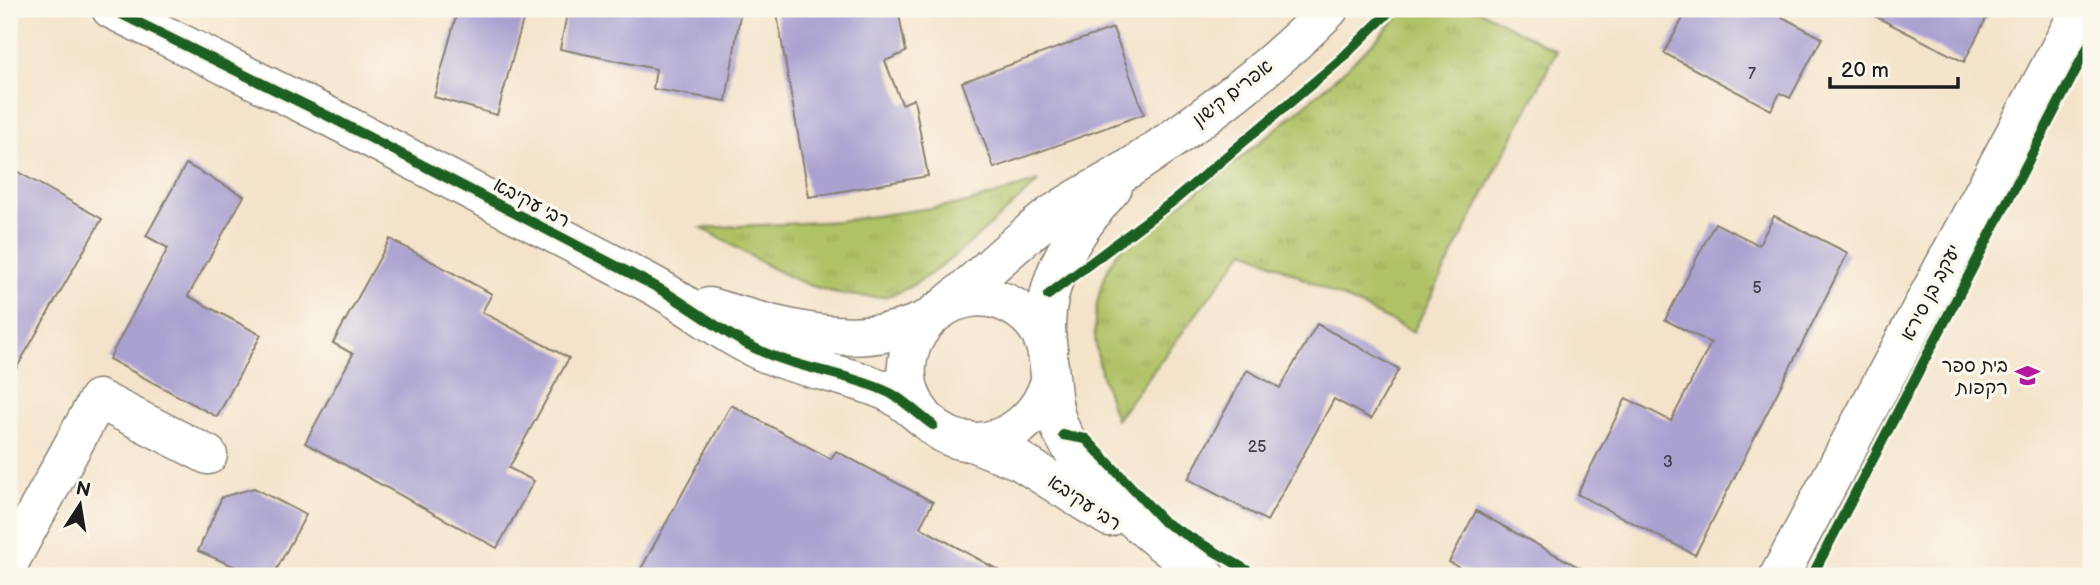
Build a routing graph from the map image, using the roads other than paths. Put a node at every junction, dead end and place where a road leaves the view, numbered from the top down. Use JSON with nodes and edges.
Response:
{"nodes":[{"id":1,"x":111,"y":9,"type":"edge"},
{"id":2,"x":1329,"y":9,"type":"edge"},
{"id":3,"x":2081,"y":9,"type":"edge"},
{"id":4,"x":1130,"y":168,"type":"junction"},
{"id":5,"x":683,"y":301,"type":"junction"},
{"id":6,"x":937,"y":312,"type":"junction"},
{"id":7,"x":1049,"y":367,"type":"junction"},
{"id":8,"x":948,"y":432,"type":"junction"},
{"id":9,"x":208,"y":454,"type":"dead end"},
{"id":10,"x":9,"y":563,"type":"edge"},
{"id":11,"x":1203,"y":576,"type":"edge"},
{"id":12,"x":1779,"y":576,"type":"edge"}],
"edges":[{"from":1,"to":5,"type":"street","name":"רבי עקיבא"},
{"from":2,"to":4,"type":"street","name":"אפרים קישון"},
{"from":3,"to":12,"type":"street","name":"יעקב בן סירא"},
{"from":4,"to":6,"type":"street","name":"אפרים קישון"},
{"from":4,"to":7,"type":"street","name":"אפרים קישון"},
{"from":5,"to":6,"type":"street","name":"רבי עקיבא"},
{"from":5,"to":8,"type":"street","name":"רבי עקיבא"},
{"from":6,"to":7,"type":"street"},
{"from":6,"to":8,"type":"street"},
{"from":7,"to":8,"type":"street"},
{"from":7,"to":11,"type":"street","name":"רבי עקיבא"},
{"from":8,"to":11,"type":"street","name":"רבי עקיבא"},
{"from":9,"to":10,"type":"street"}]}
